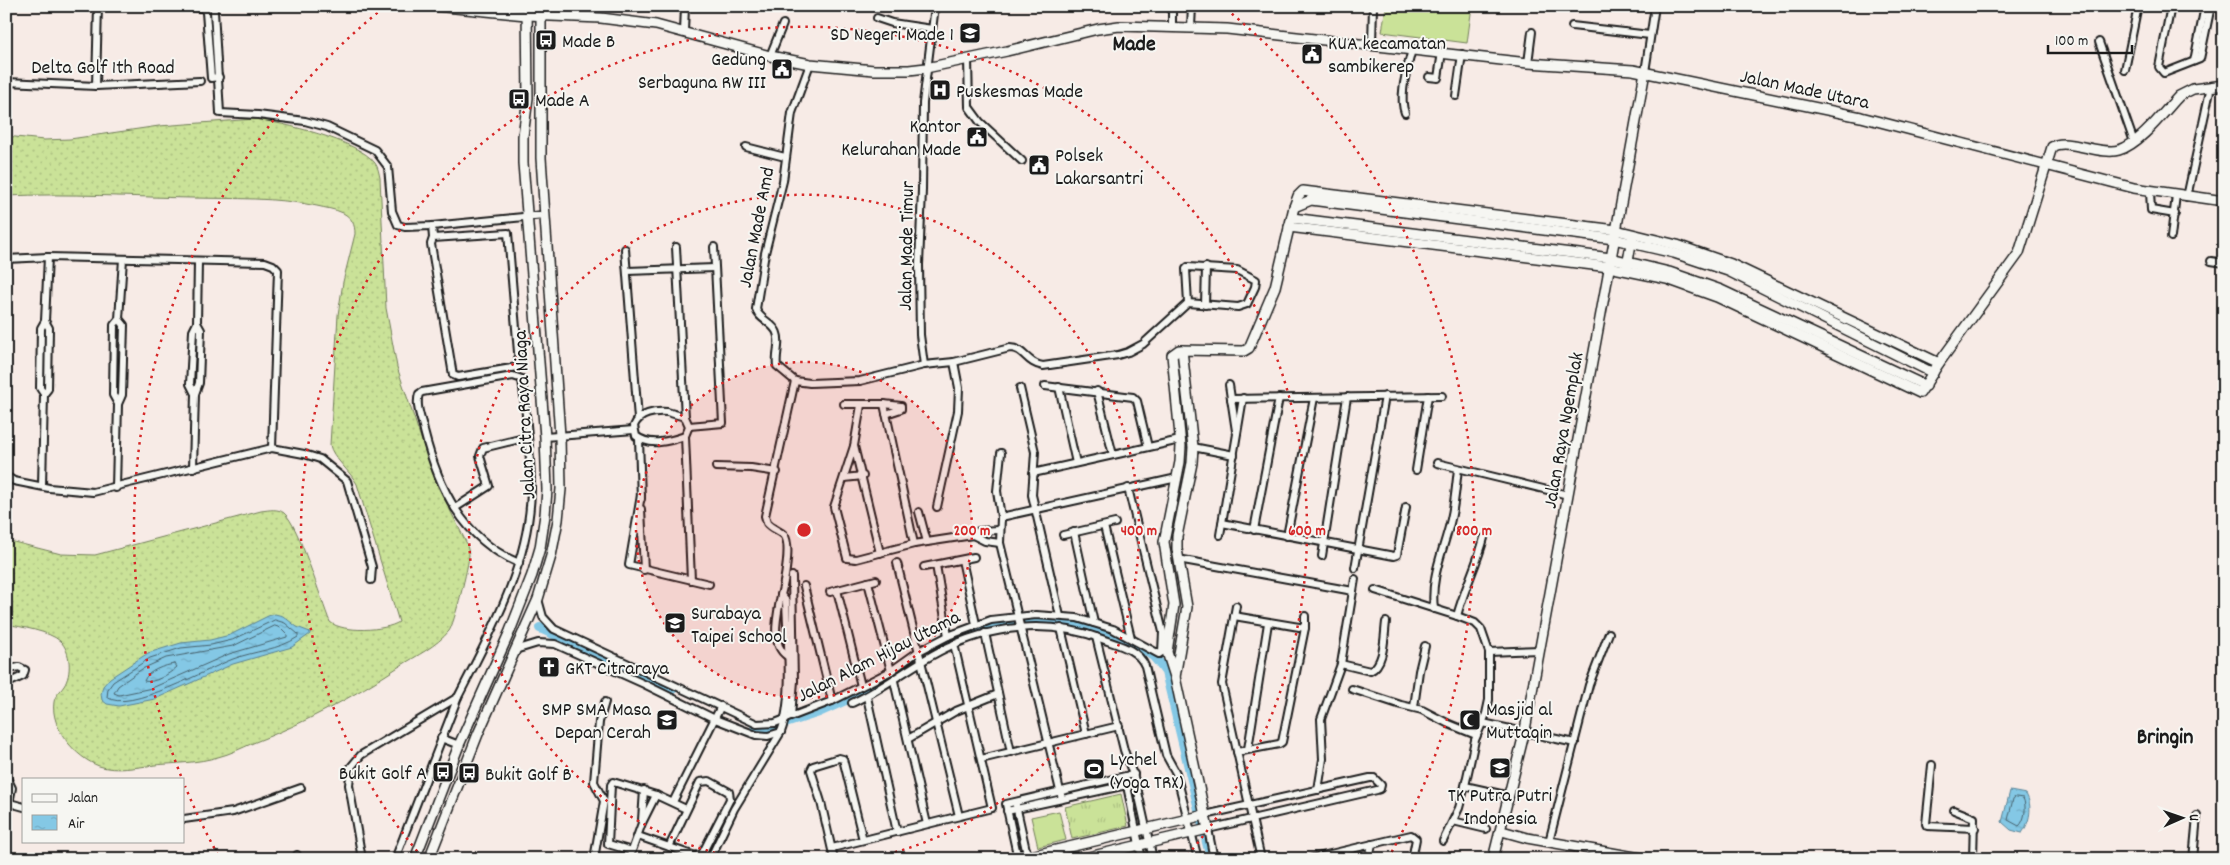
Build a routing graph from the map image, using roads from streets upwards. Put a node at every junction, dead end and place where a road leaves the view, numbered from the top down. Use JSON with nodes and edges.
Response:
{"nodes":[{"id":1,"x":98,"y":6,"type":"edge"},
{"id":2,"x":178,"y":6,"type":"edge"},
{"id":3,"x":435,"y":6,"type":"edge"},
{"id":4,"x":685,"y":6,"type":"edge"},
{"id":5,"x":935,"y":6,"type":"edge"},
{"id":6,"x":1172,"y":6,"type":"edge"},
{"id":7,"x":1192,"y":6,"type":"edge"},
{"id":8,"x":1373,"y":6,"type":"edge"},
{"id":9,"x":1655,"y":6,"type":"edge"},
{"id":10,"x":2138,"y":6,"type":"edge"},
{"id":11,"x":2171,"y":6,"type":"edge"},
{"id":12,"x":2205,"y":6,"type":"edge"},
{"id":13,"x":2211,"y":6,"type":"edge"},
{"id":14,"x":203,"y":9,"type":"edge"},
{"id":15,"x":216,"y":9,"type":"edge"},
{"id":16,"x":527,"y":11,"type":"edge"},
{"id":17,"x":540,"y":11,"type":"edge"},
{"id":18,"x":877,"y":18,"type":"dead end"},
{"id":19,"x":783,"y":24,"type":"dead end"},
{"id":20,"x":1172,"y":26,"type":"junction"},
{"id":21,"x":1572,"y":26,"type":"dead end"},
{"id":22,"x":1191,"y":27,"type":"junction"},
{"id":23,"x":932,"y":29,"type":"junction"},
{"id":24,"x":684,"y":32,"type":"junction"},
{"id":25,"x":1532,"y":32,"type":"dead end"},
{"id":26,"x":1650,"y":35,"type":"junction"},
{"id":27,"x":2099,"y":42,"type":"dead end"},
{"id":28,"x":1372,"y":44,"type":"junction"},
{"id":29,"x":1412,"y":49,"type":"junction"},
{"id":30,"x":1442,"y":52,"type":"junction"},
{"id":31,"x":1462,"y":54,"type":"junction"},
{"id":32,"x":770,"y":56,"type":"junction"},
{"id":33,"x":968,"y":59,"type":"junction"},
{"id":34,"x":2194,"y":61,"type":"junction"},
{"id":35,"x":1528,"y":63,"type":"junction"},
{"id":36,"x":810,"y":64,"type":"junction"},
{"id":37,"x":926,"y":68,"type":"junction"},
{"id":38,"x":2125,"y":70,"type":"dead end"},
{"id":39,"x":1645,"y":72,"type":"junction"},
{"id":40,"x":219,"y":77,"type":"junction"},
{"id":41,"x":1429,"y":78,"type":"dead end"},
{"id":42,"x":200,"y":81,"type":"dead end"},
{"id":43,"x":6,"y":82,"type":"edge"},
{"id":44,"x":2224,"y":85,"type":"edge"},
{"id":45,"x":96,"y":86,"type":"junction"},
{"id":46,"x":2211,"y":86,"type":"junction"},
{"id":47,"x":1456,"y":96,"type":"dead end"},
{"id":48,"x":1405,"y":113,"type":"dead end"},
{"id":49,"x":2134,"y":142,"type":"junction"},
{"id":50,"x":746,"y":147,"type":"dead end"},
{"id":51,"x":785,"y":157,"type":"junction"},
{"id":52,"x":1022,"y":160,"type":"dead end"},
{"id":53,"x":2045,"y":166,"type":"junction"},
{"id":54,"x":2150,"y":192,"type":"junction"},
{"id":55,"x":2176,"y":195,"type":"junction"},
{"id":56,"x":2188,"y":197,"type":"junction"},
{"id":57,"x":2224,"y":201,"type":"edge"},
{"id":58,"x":1294,"y":207,"type":"junction"},
{"id":59,"x":544,"y":214,"type":"junction"},
{"id":60,"x":2175,"y":214,"type":"junction"},
{"id":61,"x":527,"y":216,"type":"junction"},
{"id":62,"x":1290,"y":223,"type":"junction"},
{"id":63,"x":432,"y":226,"type":"junction"},
{"id":64,"x":1615,"y":235,"type":"junction"},
{"id":65,"x":2171,"y":236,"type":"dead end"},
{"id":66,"x":433,"y":238,"type":"junction"},
{"id":67,"x":1632,"y":238,"type":"junction"},
{"id":68,"x":676,"y":247,"type":"dead end"},
{"id":69,"x":714,"y":247,"type":"dead end"},
{"id":70,"x":625,"y":248,"type":"dead end"},
{"id":71,"x":48,"y":257,"type":"junction"},
{"id":72,"x":6,"y":259,"type":"edge"},
{"id":73,"x":123,"y":259,"type":"junction"},
{"id":74,"x":2212,"y":261,"type":"dead end"},
{"id":75,"x":198,"y":262,"type":"junction"},
{"id":76,"x":1610,"y":262,"type":"junction"},
{"id":77,"x":2224,"y":263,"type":"edge"},
{"id":78,"x":1627,"y":265,"type":"junction"},
{"id":79,"x":1206,"y":267,"type":"junction"},
{"id":80,"x":715,"y":268,"type":"junction"},
{"id":81,"x":678,"y":270,"type":"junction"},
{"id":82,"x":627,"y":271,"type":"junction"},
{"id":83,"x":1188,"y":303,"type":"junction"},
{"id":84,"x":1205,"y":305,"type":"junction"},
{"id":85,"x":1182,"y":350,"type":"junction"},
{"id":86,"x":954,"y":362,"type":"junction"},
{"id":87,"x":1939,"y":363,"type":"junction"},
{"id":88,"x":924,"y":365,"type":"junction"},
{"id":89,"x":1933,"y":373,"type":"junction"},
{"id":90,"x":795,"y":381,"type":"junction"},
{"id":91,"x":1044,"y":386,"type":"dead end"},
{"id":92,"x":1229,"y":386,"type":"dead end"},
{"id":93,"x":1059,"y":387,"type":"junction"},
{"id":94,"x":1020,"y":388,"type":"dead end"},
{"id":95,"x":1097,"y":391,"type":"junction"},
{"id":96,"x":1385,"y":396,"type":"junction"},
{"id":97,"x":1428,"y":396,"type":"junction"},
{"id":98,"x":1442,"y":396,"type":"dead end"},
{"id":99,"x":1346,"y":397,"type":"junction"},
{"id":100,"x":1243,"y":398,"type":"junction"},
{"id":101,"x":1279,"y":398,"type":"junction"},
{"id":102,"x":1314,"y":398,"type":"junction"},
{"id":103,"x":1231,"y":399,"type":"junction"},
{"id":104,"x":844,"y":404,"type":"dead end"},
{"id":105,"x":884,"y":404,"type":"junction"},
{"id":106,"x":860,"y":405,"type":"junction"},
{"id":107,"x":886,"y":414,"type":"junction"},
{"id":108,"x":685,"y":417,"type":"junction"},
{"id":109,"x":638,"y":419,"type":"junction"},
{"id":110,"x":689,"y":426,"type":"junction"},
{"id":111,"x":634,"y":430,"type":"junction"},
{"id":112,"x":560,"y":436,"type":"junction"},
{"id":113,"x":685,"y":436,"type":"junction"},
{"id":114,"x":528,"y":437,"type":"junction"},
{"id":115,"x":545,"y":437,"type":"junction"},
{"id":116,"x":1237,"y":438,"type":"junction"},
{"id":117,"x":639,"y":439,"type":"junction"},
{"id":118,"x":1180,"y":440,"type":"junction"},
{"id":119,"x":854,"y":446,"type":"junction"},
{"id":120,"x":1148,"y":447,"type":"junction"},
{"id":121,"x":1193,"y":447,"type":"junction"},
{"id":122,"x":272,"y":448,"type":"junction"},
{"id":123,"x":1001,"y":453,"type":"dead end"},
{"id":124,"x":1113,"y":455,"type":"junction"},
{"id":125,"x":1234,"y":455,"type":"junction"},
{"id":126,"x":1076,"y":463,"type":"junction"},
{"id":127,"x":1437,"y":463,"type":"dead end"},
{"id":128,"x":193,"y":468,"type":"junction"},
{"id":129,"x":716,"y":468,"type":"dead end"},
{"id":130,"x":1458,"y":469,"type":"junction"},
{"id":131,"x":1416,"y":470,"type":"dead end"},
{"id":132,"x":777,"y":472,"type":"junction"},
{"id":133,"x":1033,"y":473,"type":"junction"},
{"id":134,"x":6,"y":476,"type":"edge"},
{"id":135,"x":863,"y":476,"type":"junction"},
{"id":136,"x":844,"y":478,"type":"junction"},
{"id":137,"x":1177,"y":478,"type":"junction"},
{"id":138,"x":42,"y":486,"type":"junction"},
{"id":139,"x":116,"y":488,"type":"junction"},
{"id":140,"x":1128,"y":488,"type":"junction"},
{"id":141,"x":641,"y":495,"type":"junction"},
{"id":142,"x":1568,"y":495,"type":"junction"},
{"id":143,"x":937,"y":507,"type":"dead end"},
{"id":144,"x":1406,"y":507,"type":"dead end"},
{"id":145,"x":455,"y":508,"type":"junction"},
{"id":146,"x":1036,"y":510,"type":"junction"},
{"id":147,"x":919,"y":512,"type":"dead end"},
{"id":148,"x":1002,"y":517,"type":"junction"},
{"id":149,"x":1116,"y":523,"type":"dead end"},
{"id":150,"x":1222,"y":523,"type":"junction"},
{"id":151,"x":1104,"y":526,"type":"junction"},
{"id":152,"x":999,"y":530,"type":"junction"},
{"id":153,"x":1254,"y":530,"type":"junction"},
{"id":154,"x":1074,"y":532,"type":"junction"},
{"id":155,"x":1063,"y":535,"type":"dead end"},
{"id":156,"x":973,"y":536,"type":"junction"},
{"id":157,"x":1220,"y":536,"type":"dead end"},
{"id":158,"x":1287,"y":536,"type":"junction"},
{"id":159,"x":1484,"y":538,"type":"dead end"},
{"id":160,"x":927,"y":542,"type":"junction"},
{"id":161,"x":1000,"y":543,"type":"junction"},
{"id":162,"x":914,"y":544,"type":"junction"},
{"id":163,"x":1324,"y":544,"type":"junction"},
{"id":164,"x":1359,"y":550,"type":"junction"},
{"id":165,"x":880,"y":553,"type":"junction"},
{"id":166,"x":1322,"y":556,"type":"dead end"},
{"id":167,"x":974,"y":557,"type":"dead end"},
{"id":168,"x":1178,"y":559,"type":"junction"},
{"id":169,"x":962,"y":560,"type":"junction"},
{"id":170,"x":518,"y":563,"type":"junction"},
{"id":171,"x":897,"y":563,"type":"dead end"},
{"id":172,"x":936,"y":565,"type":"junction"},
{"id":173,"x":924,"y":567,"type":"dead end"},
{"id":174,"x":1356,"y":568,"type":"dead end"},
{"id":175,"x":644,"y":570,"type":"junction"},
{"id":176,"x":792,"y":576,"type":"dead end"},
{"id":177,"x":1355,"y":579,"type":"dead end"},
{"id":178,"x":371,"y":580,"type":"dead end"},
{"id":179,"x":691,"y":580,"type":"junction"},
{"id":180,"x":876,"y":580,"type":"dead end"},
{"id":181,"x":868,"y":582,"type":"junction"},
{"id":182,"x":709,"y":584,"type":"dead end"},
{"id":183,"x":804,"y":586,"type":"dead end"},
{"id":184,"x":1375,"y":590,"type":"dead end"},
{"id":185,"x":1353,"y":591,"type":"junction"},
{"id":186,"x":538,"y":599,"type":"junction"},
{"id":187,"x":1236,"y":606,"type":"dead end"},
{"id":188,"x":1434,"y":609,"type":"junction"},
{"id":189,"x":1060,"y":616,"type":"junction"},
{"id":190,"x":1234,"y":616,"type":"junction"},
{"id":191,"x":1305,"y":616,"type":"dead end"},
{"id":192,"x":1457,"y":616,"type":"junction"},
{"id":193,"x":1020,"y":622,"type":"junction"},
{"id":194,"x":1268,"y":622,"type":"junction"},
{"id":195,"x":1386,"y":622,"type":"dead end"},
{"id":196,"x":1094,"y":623,"type":"junction"},
{"id":197,"x":976,"y":624,"type":"junction"},
{"id":198,"x":1061,"y":628,"type":"junction"},
{"id":199,"x":1305,"y":628,"type":"junction"},
{"id":200,"x":1609,"y":632,"type":"dead end"},
{"id":201,"x":985,"y":633,"type":"junction"},
{"id":202,"x":948,"y":636,"type":"junction"},
{"id":203,"x":1096,"y":637,"type":"junction"},
{"id":204,"x":1131,"y":638,"type":"junction"},
{"id":205,"x":954,"y":644,"type":"junction"},
{"id":206,"x":1426,"y":646,"type":"dead end"},
{"id":207,"x":516,"y":650,"type":"junction"},
{"id":208,"x":1540,"y":650,"type":"junction"},
{"id":209,"x":1489,"y":652,"type":"junction"},
{"id":210,"x":1165,"y":655,"type":"junction"},
{"id":211,"x":921,"y":657,"type":"junction"},
{"id":212,"x":1341,"y":664,"type":"junction"},
{"id":213,"x":6,"y":670,"type":"edge"},
{"id":214,"x":891,"y":671,"type":"junction"},
{"id":215,"x":894,"y":681,"type":"junction"},
{"id":216,"x":6,"y":684,"type":"edge"},
{"id":217,"x":861,"y":686,"type":"junction"},
{"id":218,"x":1352,"y":689,"type":"dead end"},
{"id":219,"x":998,"y":694,"type":"junction"},
{"id":220,"x":458,"y":697,"type":"junction"},
{"id":221,"x":867,"y":697,"type":"junction"},
{"id":222,"x":832,"y":701,"type":"junction"},
{"id":223,"x":605,"y":702,"type":"dead end"},
{"id":224,"x":852,"y":703,"type":"dead end"},
{"id":225,"x":968,"y":706,"type":"junction"},
{"id":226,"x":720,"y":707,"type":"junction"},
{"id":227,"x":1414,"y":707,"type":"junction"},
{"id":228,"x":716,"y":718,"type":"junction"},
{"id":229,"x":936,"y":721,"type":"junction"},
{"id":230,"x":785,"y":723,"type":"junction"},
{"id":231,"x":1483,"y":723,"type":"junction"},
{"id":232,"x":1119,"y":726,"type":"junction"},
{"id":233,"x":466,"y":729,"type":"junction"},
{"id":234,"x":1525,"y":730,"type":"junction"},
{"id":235,"x":478,"y":734,"type":"junction"},
{"id":236,"x":1086,"y":734,"type":"junction"},
{"id":237,"x":1476,"y":735,"type":"junction"},
{"id":238,"x":441,"y":738,"type":"junction"},
{"id":239,"x":908,"y":739,"type":"junction"},
{"id":240,"x":1048,"y":743,"type":"junction"},
{"id":241,"x":1575,"y":743,"type":"junction"},
{"id":242,"x":459,"y":745,"type":"junction"},
{"id":243,"x":1248,"y":749,"type":"junction"},
{"id":244,"x":1011,"y":752,"type":"junction"},
{"id":245,"x":1237,"y":752,"type":"junction"},
{"id":246,"x":981,"y":759,"type":"junction"},
{"id":247,"x":1129,"y":765,"type":"junction"},
{"id":248,"x":1932,"y":765,"type":"dead end"},
{"id":249,"x":1134,"y":774,"type":"junction"},
{"id":250,"x":6,"y":776,"type":"edge"},
{"id":251,"x":1125,"y":776,"type":"junction"},
{"id":252,"x":1136,"y":783,"type":"junction"},
{"id":253,"x":1126,"y":785,"type":"junction"},
{"id":254,"x":1464,"y":786,"type":"junction"},
{"id":255,"x":301,"y":788,"type":"dead end"},
{"id":256,"x":644,"y":790,"type":"junction"},
{"id":257,"x":1318,"y":790,"type":"junction"},
{"id":258,"x":1060,"y":791,"type":"junction"},
{"id":259,"x":656,"y":795,"type":"junction"},
{"id":260,"x":1510,"y":796,"type":"junction"},
{"id":261,"x":1062,"y":799,"type":"junction"},
{"id":262,"x":673,"y":802,"type":"junction"},
{"id":263,"x":1015,"y":802,"type":"junction"},
{"id":264,"x":8,"y":803,"type":"edge"},
{"id":265,"x":1249,"y":805,"type":"junction"},
{"id":266,"x":22,"y":806,"type":"edge"},
{"id":267,"x":686,"y":809,"type":"junction"},
{"id":268,"x":1017,"y":809,"type":"junction"},
{"id":269,"x":1954,"y":810,"type":"dead end"},
{"id":270,"x":1007,"y":811,"type":"junction"},
{"id":271,"x":959,"y":816,"type":"junction"},
{"id":272,"x":1203,"y":816,"type":"junction"},
{"id":273,"x":2197,"y":816,"type":"dead end"},
{"id":274,"x":185,"y":819,"type":"edge"},
{"id":275,"x":1190,"y":819,"type":"junction"},
{"id":276,"x":1252,"y":820,"type":"junction"},
{"id":277,"x":1453,"y":821,"type":"junction"},
{"id":278,"x":642,"y":823,"type":"junction"},
{"id":279,"x":927,"y":824,"type":"junction"},
{"id":280,"x":1976,"y":828,"type":"junction"},
{"id":281,"x":1147,"y":829,"type":"junction"},
{"id":282,"x":1206,"y":829,"type":"junction"},
{"id":283,"x":1486,"y":829,"type":"dead end"},
{"id":284,"x":1136,"y":831,"type":"junction"},
{"id":285,"x":1502,"y":831,"type":"junction"},
{"id":286,"x":897,"y":832,"type":"junction"},
{"id":287,"x":1193,"y":832,"type":"junction"},
{"id":288,"x":638,"y":836,"type":"junction"},
{"id":289,"x":863,"y":840,"type":"junction"},
{"id":290,"x":1443,"y":840,"type":"dead end"},
{"id":291,"x":1149,"y":842,"type":"junction"},
{"id":292,"x":1549,"y":842,"type":"junction"},
{"id":293,"x":1372,"y":844,"type":"junction"},
{"id":294,"x":1139,"y":845,"type":"junction"},
{"id":295,"x":669,"y":847,"type":"junction"},
{"id":296,"x":832,"y":848,"type":"junction"},
{"id":297,"x":632,"y":850,"type":"junction"},
{"id":298,"x":1329,"y":856,"type":"edge"},
{"id":299,"x":1028,"y":858,"type":"edge"},
{"id":300,"x":362,"y":859,"type":"edge"},
{"id":301,"x":396,"y":859,"type":"edge"},
{"id":302,"x":415,"y":859,"type":"edge"},
{"id":303,"x":429,"y":859,"type":"edge"},
{"id":304,"x":594,"y":859,"type":"edge"},
{"id":305,"x":629,"y":859,"type":"edge"},
{"id":306,"x":710,"y":859,"type":"edge"},
{"id":307,"x":834,"y":859,"type":"edge"},
{"id":308,"x":1018,"y":859,"type":"edge"},
{"id":309,"x":1080,"y":859,"type":"edge"},
{"id":310,"x":1142,"y":859,"type":"edge"},
{"id":311,"x":1153,"y":859,"type":"edge"},
{"id":312,"x":1198,"y":859,"type":"edge"},
{"id":313,"x":1214,"y":859,"type":"edge"},
{"id":314,"x":1261,"y":859,"type":"edge"},
{"id":315,"x":1309,"y":859,"type":"edge"},
{"id":316,"x":1369,"y":859,"type":"edge"},
{"id":317,"x":1412,"y":859,"type":"edge"},
{"id":318,"x":1493,"y":859,"type":"edge"},
{"id":319,"x":1646,"y":859,"type":"edge"},
{"id":320,"x":1973,"y":859,"type":"edge"},
{"id":321,"x":2193,"y":859,"type":"edge"}],
"edges":[{"from":1,"to":45,"type":"street"},
{"from":2,"to":14,"type":"street"},
{"from":3,"to":16,"type":"street","name":"Jalan Made Utara"},
{"from":4,"to":24,"type":"street"},
{"from":5,"to":23,"type":"street","name":"Jalan Made Timur"},
{"from":6,"to":20,"type":"street"},
{"from":7,"to":22,"type":"street"},
{"from":8,"to":28,"type":"street"},
{"from":9,"to":26,"type":"street","name":"Jalan Raya Ngemplak"},
{"from":10,"to":38,"type":"street"},
{"from":11,"to":34,"type":"street"},
{"from":12,"to":34,"type":"street"},
{"from":13,"to":34,"type":"street"},
{"from":14,"to":15,"type":"street"},
{"from":14,"to":40,"type":"street"},
{"from":15,"to":40,"type":"street"},
{"from":16,"to":17,"type":"street","name":"Jalan Made Utara"},
{"from":16,"to":61,"type":"street","name":"Jalan Citra Raya Niaga"},
{"from":17,"to":24,"type":"street","name":"Jalan Made Utara"},
{"from":17,"to":59,"type":"street","name":"Jalan Citra Raya Niaga"},
{"from":18,"to":23,"type":"street"},
{"from":19,"to":32,"type":"street"},
{"from":20,"to":22,"type":"street","name":"Jalan Made Utara"},
{"from":20,"to":33,"type":"street","name":"Jalan Made Utara"},
{"from":21,"to":26,"type":"street"},
{"from":22,"to":28,"type":"street","name":"Jalan Made Utara"},
{"from":23,"to":37,"type":"street","name":"Jalan Made Timur"},
{"from":24,"to":32,"type":"street","name":"Jalan Made Utara"},
{"from":25,"to":35,"type":"street"},
{"from":26,"to":39,"type":"street","name":"Jalan Raya Ngemplak"},
{"from":27,"to":49,"type":"street"},
{"from":28,"to":29,"type":"street","name":"Jalan Made Utara"},
{"from":29,"to":30,"type":"street","name":"Jalan Made Utara"},
{"from":29,"to":48,"type":"street"},
{"from":30,"to":31,"type":"street","name":"Jalan Made Utara"},
{"from":30,"to":41,"type":"street"},
{"from":31,"to":35,"type":"street","name":"Jalan Made Utara"},
{"from":31,"to":47,"type":"street"},
{"from":32,"to":36,"type":"street","name":"Jalan Made Utara"},
{"from":33,"to":37,"type":"street","name":"Jalan Made Utara"},
{"from":33,"to":52,"type":"street"},
{"from":35,"to":39,"type":"street","name":"Jalan Made Utara"},
{"from":36,"to":37,"type":"street","name":"Jalan Made Utara"},
{"from":36,"to":51,"type":"street","name":"Jalan Made Amd"},
{"from":37,"to":88,"type":"street","name":"Jalan Made Timur"},
{"from":39,"to":53,"type":"street","name":"Jalan Made Utara"},
{"from":39,"to":64,"type":"street","name":"Jalan Raya Ngemplak"},
{"from":40,"to":63,"type":"street"},
{"from":42,"to":45,"type":"street","name":"Delta Golf 1th Road"},
{"from":43,"to":45,"type":"street","name":"Delta Golf 1th Road"},
{"from":44,"to":46,"type":"street"},
{"from":46,"to":49,"type":"street"},
{"from":46,"to":56,"type":"street"},
{"from":49,"to":53,"type":"street"},
{"from":50,"to":51,"type":"street"},
{"from":51,"to":90,"type":"street","name":"Jalan Made Amd"},
{"from":53,"to":54,"type":"street","name":"Jalan Made Utara"},
{"from":53,"to":87,"type":"street"},
{"from":54,"to":55,"type":"street","name":"Jalan Made Utara"},
{"from":54,"to":60,"type":"street"},
{"from":55,"to":56,"type":"street","name":"Jalan Made Utara"},
{"from":55,"to":60,"type":"street"},
{"from":56,"to":57,"type":"street","name":"Jalan Made Utara"},
{"from":58,"to":62,"type":"street"},
{"from":58,"to":64,"type":"street"},
{"from":58,"to":64,"type":"street"},
{"from":59,"to":61,"type":"street"},
{"from":59,"to":112,"type":"street","name":"Jalan Citra Raya Niaga"},
{"from":60,"to":65,"type":"street"},
{"from":61,"to":63,"type":"street"},
{"from":61,"to":115,"type":"street","name":"Jalan Citra Raya Niaga"},
{"from":62,"to":76,"type":"street"},
{"from":62,"to":85,"type":"street"},
{"from":63,"to":66,"type":"street"},
{"from":64,"to":67,"type":"street"},
{"from":64,"to":76,"type":"street","name":"Jalan Raya Ngemplak"},
{"from":66,"to":66,"type":"street"},
{"from":67,"to":78,"type":"street"},
{"from":67,"to":87,"type":"street"},
{"from":67,"to":89,"type":"street"},
{"from":68,"to":81,"type":"street"},
{"from":69,"to":80,"type":"street"},
{"from":70,"to":82,"type":"street"},
{"from":71,"to":72,"type":"street"},
{"from":71,"to":73,"type":"street"},
{"from":71,"to":138,"type":"street"},
{"from":73,"to":75,"type":"street"},
{"from":73,"to":139,"type":"street"},
{"from":74,"to":77,"type":"street"},
{"from":75,"to":122,"type":"street"},
{"from":75,"to":128,"type":"street"},
{"from":76,"to":78,"type":"street"},
{"from":76,"to":142,"type":"street","name":"Jalan Raya Ngemplak"},
{"from":78,"to":89,"type":"street"},
{"from":79,"to":83,"type":"street"},
{"from":79,"to":84,"type":"street"},
{"from":79,"to":84,"type":"street"},
{"from":80,"to":81,"type":"street"},
{"from":80,"to":110,"type":"street"},
{"from":81,"to":82,"type":"street"},
{"from":81,"to":108,"type":"street"},
{"from":82,"to":109,"type":"street"},
{"from":83,"to":84,"type":"street"},
{"from":83,"to":86,"type":"street"},
{"from":85,"to":118,"type":"street"},
{"from":85,"to":121,"type":"street"},
{"from":86,"to":88,"type":"street"},
{"from":86,"to":143,"type":"street"},
{"from":87,"to":89,"type":"street"},
{"from":88,"to":90,"type":"street"},
{"from":90,"to":132,"type":"street"},
{"from":91,"to":93,"type":"street"},
{"from":92,"to":103,"type":"street"},
{"from":93,"to":95,"type":"street"},
{"from":93,"to":126,"type":"street"},
{"from":94,"to":133,"type":"street"},
{"from":95,"to":120,"type":"street"},
{"from":95,"to":124,"type":"street"},
{"from":96,"to":97,"type":"street"},
{"from":96,"to":99,"type":"street"},
{"from":96,"to":164,"type":"street"},
{"from":97,"to":98,"type":"street"},
{"from":97,"to":131,"type":"street"},
{"from":99,"to":102,"type":"street"},
{"from":99,"to":163,"type":"street"},
{"from":100,"to":101,"type":"street"},
{"from":100,"to":103,"type":"street"},
{"from":100,"to":116,"type":"street"},
{"from":101,"to":102,"type":"street"},
{"from":101,"to":153,"type":"street"},
{"from":102,"to":158,"type":"street"},
{"from":103,"to":116,"type":"street"},
{"from":104,"to":106,"type":"street"},
{"from":105,"to":106,"type":"street"},
{"from":105,"to":107,"type":"street"},
{"from":105,"to":107,"type":"street"},
{"from":106,"to":119,"type":"street"},
{"from":107,"to":162,"type":"street"},
{"from":108,"to":109,"type":"street"},
{"from":108,"to":110,"type":"street"},
{"from":109,"to":111,"type":"street"},
{"from":110,"to":113,"type":"street"},
{"from":111,"to":112,"type":"street"},
{"from":111,"to":117,"type":"street"},
{"from":112,"to":115,"type":"street"},
{"from":112,"to":186,"type":"street","name":"Jalan Citra Raya Niaga"},
{"from":113,"to":117,"type":"street"},
{"from":113,"to":179,"type":"street"},
{"from":114,"to":145,"type":"street"},
{"from":114,"to":145,"type":"street"},
{"from":114,"to":170,"type":"street"},
{"from":115,"to":233,"type":"street","name":"Jalan Citra Raya Niaga"},
{"from":116,"to":125,"type":"street"},
{"from":117,"to":141,"type":"street"},
{"from":118,"to":120,"type":"street"},
{"from":118,"to":137,"type":"street"},
{"from":119,"to":135,"type":"street"},
{"from":119,"to":136,"type":"street"},
{"from":120,"to":124,"type":"street"},
{"from":121,"to":125,"type":"street"},
{"from":121,"to":168,"type":"street"},
{"from":122,"to":128,"type":"street"},
{"from":122,"to":178,"type":"street"},
{"from":123,"to":148,"type":"street"},
{"from":124,"to":126,"type":"street"},
{"from":125,"to":150,"type":"street"},
{"from":126,"to":133,"type":"street"},
{"from":127,"to":130,"type":"street"},
{"from":128,"to":139,"type":"street"},
{"from":129,"to":132,"type":"street"},
{"from":130,"to":142,"type":"street"},
{"from":130,"to":188,"type":"street"},
{"from":132,"to":230,"type":"street"},
{"from":133,"to":146,"type":"street"},
{"from":134,"to":138,"type":"street"},
{"from":135,"to":136,"type":"street"},
{"from":135,"to":165,"type":"street"},
{"from":136,"to":165,"type":"street"},
{"from":137,"to":140,"type":"street"},
{"from":137,"to":210,"type":"street"},
{"from":138,"to":139,"type":"street"},
{"from":140,"to":146,"type":"street"},
{"from":140,"to":210,"type":"street"},
{"from":141,"to":175,"type":"street"},
{"from":141,"to":175,"type":"street"},
{"from":142,"to":208,"type":"street","name":"Jalan Raya Ngemplak"},
{"from":144,"to":164,"type":"street"},
{"from":145,"to":170,"type":"street"},
{"from":146,"to":148,"type":"street"},
{"from":146,"to":189,"type":"street"},
{"from":147,"to":160,"type":"street"},
{"from":148,"to":152,"type":"street"},
{"from":149,"to":151,"type":"street"},
{"from":150,"to":153,"type":"street"},
{"from":150,"to":157,"type":"street"},
{"from":151,"to":154,"type":"street"},
{"from":151,"to":204,"type":"street"},
{"from":152,"to":156,"type":"street"},
{"from":152,"to":161,"type":"street"},
{"from":153,"to":158,"type":"street"},
{"from":154,"to":155,"type":"street"},
{"from":154,"to":196,"type":"street"},
{"from":156,"to":160,"type":"street"},
{"from":156,"to":161,"type":"street"},
{"from":158,"to":163,"type":"street"},
{"from":159,"to":192,"type":"street"},
{"from":160,"to":162,"type":"street"},
{"from":161,"to":193,"type":"street"},
{"from":162,"to":165,"type":"street"},
{"from":163,"to":164,"type":"street"},
{"from":163,"to":166,"type":"street"},
{"from":164,"to":174,"type":"street"},
{"from":167,"to":169,"type":"street"},
{"from":168,"to":185,"type":"street"},
{"from":168,"to":210,"type":"street"},
{"from":169,"to":172,"type":"street"},
{"from":169,"to":197,"type":"street"},
{"from":170,"to":220,"type":"street"},
{"from":171,"to":211,"type":"street"},
{"from":172,"to":173,"type":"street"},
{"from":172,"to":202,"type":"street"},
{"from":175,"to":179,"type":"street"},
{"from":176,"to":230,"type":"street"},
{"from":177,"to":185,"type":"street"},
{"from":179,"to":182,"type":"street"},
{"from":180,"to":181,"type":"street"},
{"from":181,"to":214,"type":"street"},
{"from":181,"to":217,"type":"street"},
{"from":183,"to":222,"type":"street"},
{"from":184,"to":188,"type":"street"},
{"from":185,"to":212,"type":"street"},
{"from":186,"to":207,"type":"street","name":"Jalan Citra Raya Niaga"},
{"from":186,"to":226,"type":"street"},
{"from":187,"to":190,"type":"street"},
{"from":188,"to":192,"type":"street"},
{"from":189,"to":193,"type":"street","name":"Jalan Alam Hijau Utama"},
{"from":189,"to":196,"type":"street","name":"Jalan Alam Hijau Utama"},
{"from":190,"to":194,"type":"street"},
{"from":190,"to":245,"type":"street"},
{"from":191,"to":199,"type":"street"},
{"from":192,"to":209,"type":"street"},
{"from":193,"to":197,"type":"street","name":"Jalan Alam Hijau Utama"},
{"from":193,"to":198,"type":"street"},
{"from":193,"to":201,"type":"street"},
{"from":193,"to":240,"type":"street"},
{"from":194,"to":199,"type":"street"},
{"from":194,"to":243,"type":"street"},
{"from":195,"to":212,"type":"street"},
{"from":196,"to":204,"type":"street","name":"Jalan Alam Hijau Utama"},
{"from":197,"to":202,"type":"street","name":"Jalan Alam Hijau Utama"},
{"from":198,"to":203,"type":"street"},
{"from":198,"to":236,"type":"street"},
{"from":199,"to":243,"type":"street"},
{"from":200,"to":241,"type":"street"},
{"from":201,"to":205,"type":"street"},
{"from":201,"to":219,"type":"street"},
{"from":202,"to":211,"type":"street","name":"Jalan Alam Hijau Utama"},
{"from":203,"to":232,"type":"street"},
{"from":203,"to":275,"type":"street"},
{"from":204,"to":210,"type":"street","name":"Jalan Alam Hijau Utama"},
{"from":205,"to":211,"type":"street"},
{"from":205,"to":225,"type":"street"},
{"from":206,"to":227,"type":"street"},
{"from":207,"to":228,"type":"street"},
{"from":207,"to":235,"type":"street","name":"Jalan Citra Raya Niaga"},
{"from":208,"to":209,"type":"street"},
{"from":208,"to":234,"type":"street","name":"Jalan Raya Ngemplak"},
{"from":209,"to":231,"type":"street"},
{"from":210,"to":272,"type":"street"},
{"from":211,"to":214,"type":"street","name":"Jalan Alam Hijau Utama"},
{"from":211,"to":215,"type":"street"},
{"from":211,"to":229,"type":"street"},
{"from":212,"to":257,"type":"street"},
{"from":213,"to":216,"type":"street"},
{"from":214,"to":217,"type":"street","name":"Jalan Alam Hijau Utama"},
{"from":215,"to":221,"type":"street"},
{"from":215,"to":239,"type":"street"},
{"from":217,"to":222,"type":"street","name":"Jalan Alam Hijau Utama"},
{"from":218,"to":227,"type":"street"},
{"from":219,"to":225,"type":"street"},
{"from":219,"to":244,"type":"street"},
{"from":220,"to":238,"type":"street"},
{"from":220,"to":300,"type":"street"},
{"from":221,"to":224,"type":"street"},
{"from":221,"to":286,"type":"street"},
{"from":222,"to":230,"type":"street","name":"Jalan Alam Hijau Utama"},
{"from":223,"to":304,"type":"street"},
{"from":225,"to":229,"type":"street"},
{"from":225,"to":246,"type":"street"},
{"from":226,"to":228,"type":"street"},
{"from":226,"to":230,"type":"street"},
{"from":227,"to":237,"type":"street"},
{"from":228,"to":230,"type":"street"},
{"from":228,"to":262,"type":"street"},
{"from":229,"to":239,"type":"street"},
{"from":229,"to":271,"type":"street"},
{"from":230,"to":306,"type":"street"},
{"from":231,"to":234,"type":"street"},
{"from":231,"to":237,"type":"street"},
{"from":232,"to":236,"type":"street"},
{"from":232,"to":247,"type":"street"},
{"from":233,"to":235,"type":"street"},
{"from":233,"to":242,"type":"street","name":"Jalan Citra Raya Niaga"},
{"from":234,"to":241,"type":"street"},
{"from":234,"to":260,"type":"street","name":"Jalan Raya Ngemplak"},
{"from":235,"to":303,"type":"street","name":"Jalan Citra Raya Niaga"},
{"from":236,"to":240,"type":"street"},
{"from":237,"to":254,"type":"street"},
{"from":238,"to":242,"type":"street"},
{"from":238,"to":301,"type":"street"},
{"from":239,"to":279,"type":"street"},
{"from":240,"to":244,"type":"street"},
{"from":240,"to":258,"type":"street"},
{"from":241,"to":292,"type":"street"},
{"from":242,"to":302,"type":"street","name":"Jalan Citra Raya Niaga"},
{"from":243,"to":245,"type":"street"},
{"from":244,"to":246,"type":"street"},
{"from":245,"to":265,"type":"street"},
{"from":246,"to":271,"type":"street"},
{"from":247,"to":249,"type":"street"},
{"from":247,"to":251,"type":"street"},
{"from":248,"to":280,"type":"street"},
{"from":249,"to":251,"type":"street"},
{"from":249,"to":252,"type":"street"},
{"from":250,"to":264,"type":"street"},
{"from":251,"to":253,"type":"street"},
{"from":251,"to":258,"type":"street"},
{"from":252,"to":253,"type":"street"},
{"from":252,"to":281,"type":"street"},
{"from":253,"to":261,"type":"street"},
{"from":253,"to":284,"type":"street"},
{"from":254,"to":260,"type":"street"},
{"from":254,"to":277,"type":"street"},
{"from":255,"to":274,"type":"street"},
{"from":256,"to":259,"type":"street"},
{"from":256,"to":278,"type":"street"},
{"from":256,"to":297,"type":"street"},
{"from":257,"to":265,"type":"street"},
{"from":257,"to":276,"type":"street"},
{"from":258,"to":261,"type":"street"},
{"from":258,"to":263,"type":"street"},
{"from":259,"to":262,"type":"street"},
{"from":259,"to":278,"type":"street"},
{"from":260,"to":285,"type":"street","name":"Jalan Raya Ngemplak"},
{"from":261,"to":268,"type":"street"},
{"from":262,"to":267,"type":"street"},
{"from":263,"to":268,"type":"street"},
{"from":263,"to":270,"type":"street"},
{"from":264,"to":266,"type":"street"},
{"from":265,"to":272,"type":"street"},
{"from":265,"to":276,"type":"street"},
{"from":267,"to":295,"type":"street"},
{"from":267,"to":295,"type":"street"},
{"from":268,"to":270,"type":"street"},
{"from":268,"to":299,"type":"street"},
{"from":269,"to":280,"type":"street"},
{"from":270,"to":308,"type":"street"},
{"from":271,"to":279,"type":"street"},
{"from":272,"to":275,"type":"street"},
{"from":272,"to":282,"type":"street"},
{"from":273,"to":321,"type":"street"},
{"from":275,"to":281,"type":"street"},
{"from":275,"to":287,"type":"street"},
{"from":276,"to":282,"type":"street"},
{"from":276,"to":314,"type":"street"},
{"from":277,"to":283,"type":"street"},
{"from":277,"to":290,"type":"street"},
{"from":278,"to":288,"type":"street"},
{"from":279,"to":286,"type":"street"},
{"from":280,"to":320,"type":"street"},
{"from":281,"to":284,"type":"street"},
{"from":281,"to":291,"type":"street"},
{"from":282,"to":287,"type":"street"},
{"from":282,"to":313,"type":"street"},
{"from":284,"to":294,"type":"street"},
{"from":284,"to":299,"type":"street"},
{"from":285,"to":292,"type":"street"},
{"from":285,"to":318,"type":"street","name":"Jalan Raya Ngemplak"},
{"from":286,"to":289,"type":"street"},
{"from":287,"to":291,"type":"street"},
{"from":287,"to":312,"type":"street"},
{"from":288,"to":295,"type":"street"},
{"from":288,"to":297,"type":"street"},
{"from":289,"to":296,"type":"street"},
{"from":289,"to":296,"type":"street"},
{"from":291,"to":294,"type":"street"},
{"from":291,"to":311,"type":"street"},
{"from":292,"to":319,"type":"street"},
{"from":293,"to":298,"type":"street"},
{"from":293,"to":316,"type":"street"},
{"from":293,"to":317,"type":"street"},
{"from":294,"to":309,"type":"street"},
{"from":294,"to":310,"type":"street"},
{"from":296,"to":307,"type":"street"},
{"from":297,"to":305,"type":"street"},
{"from":298,"to":315,"type":"street"},
{"from":299,"to":308,"type":"street"}]}
